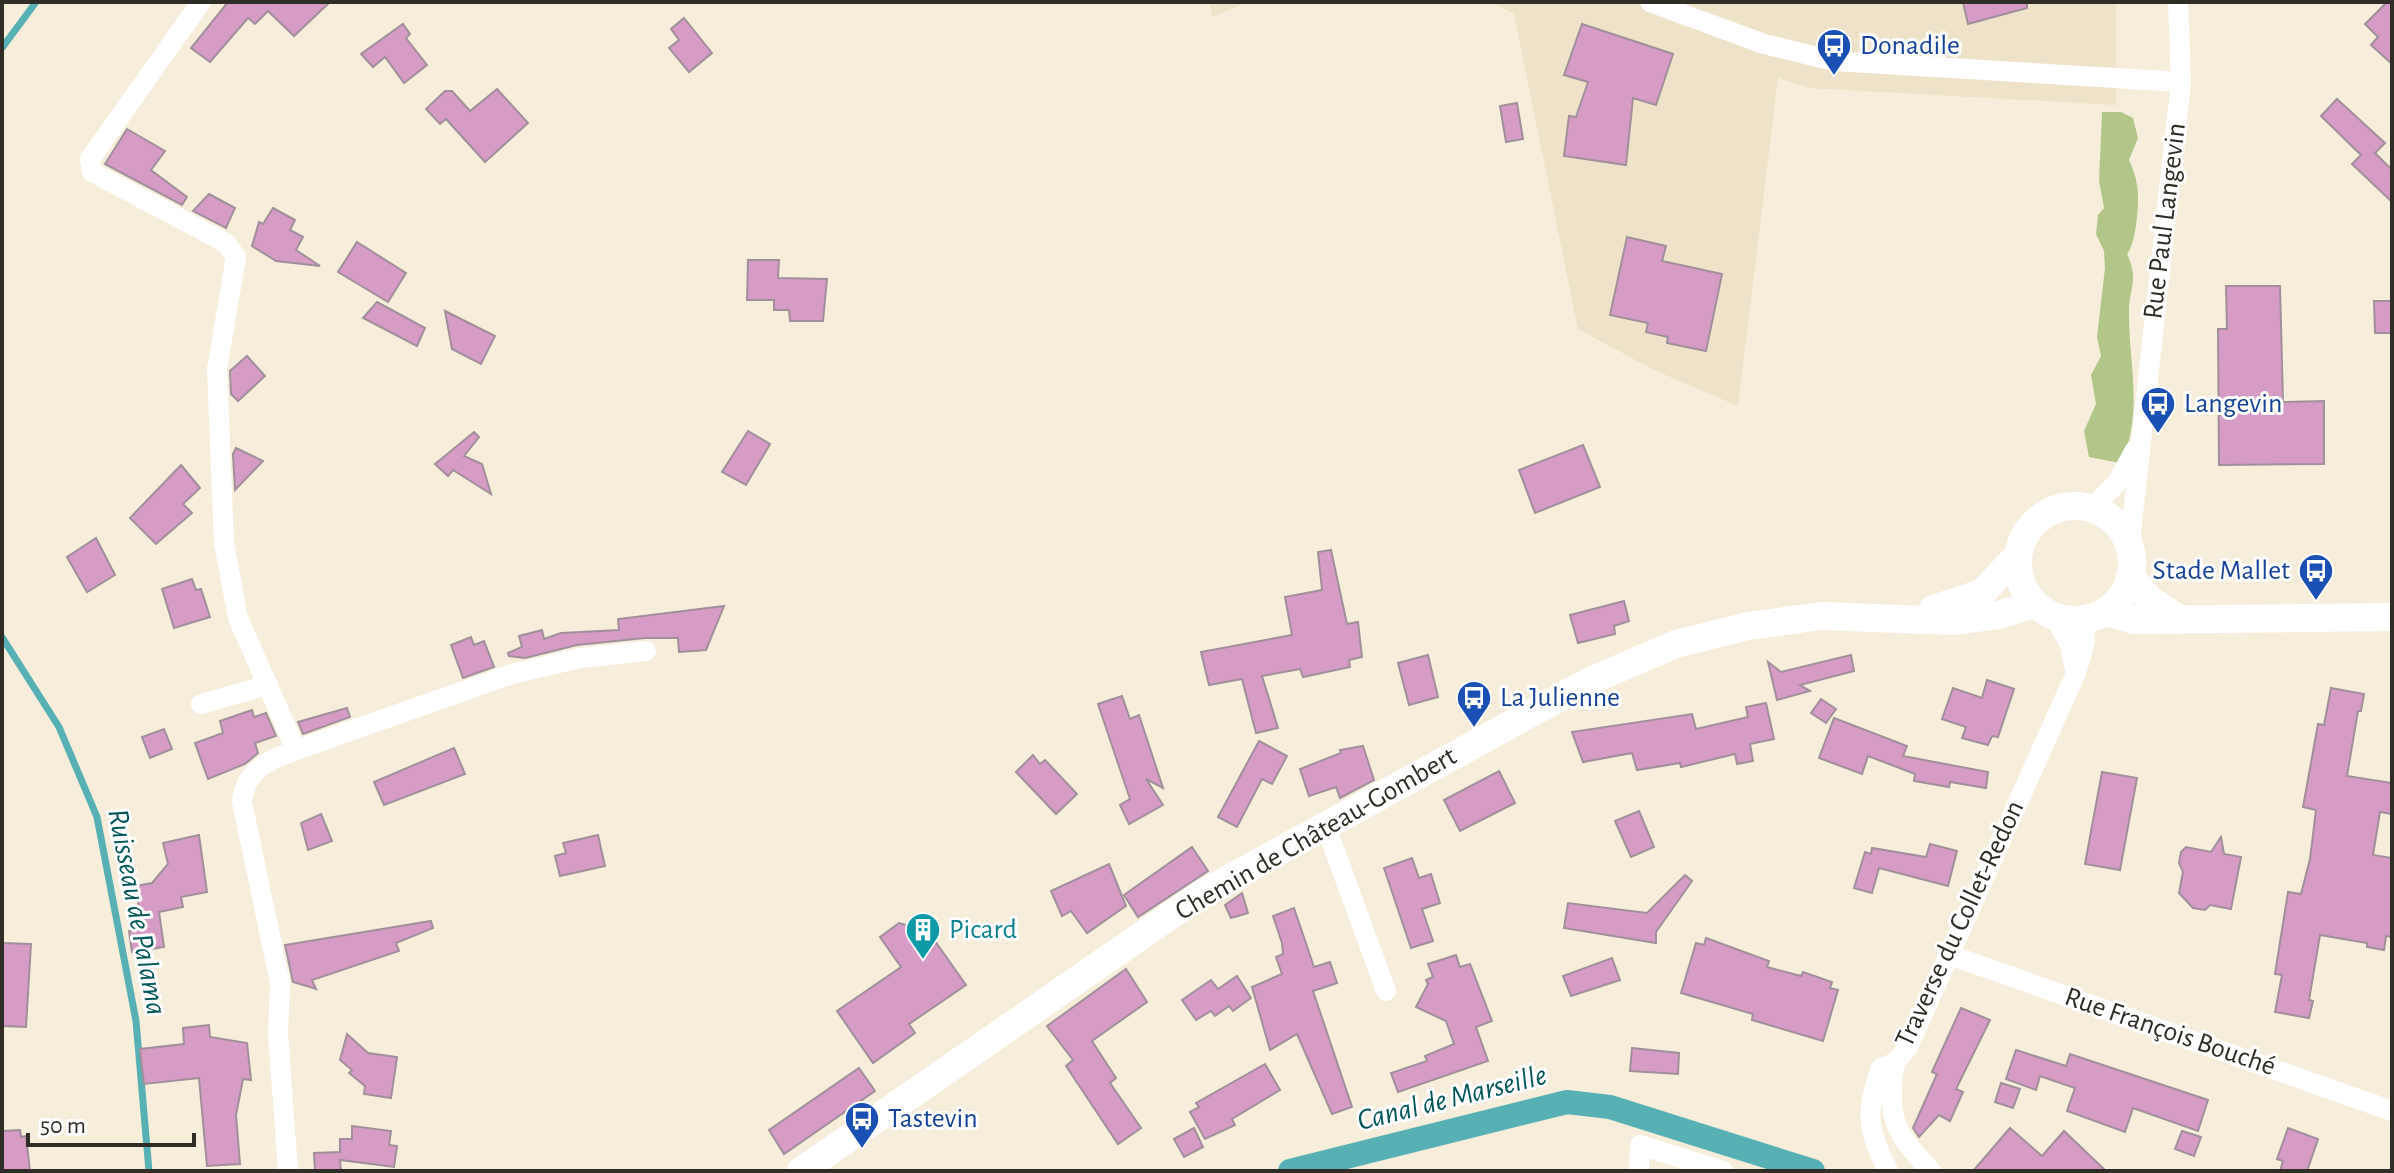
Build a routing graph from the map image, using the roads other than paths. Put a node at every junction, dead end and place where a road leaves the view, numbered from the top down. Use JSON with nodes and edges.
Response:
{"nodes":[{"id":1,"x":201,"y":2,"type":"edge"},
{"id":2,"x":1650,"y":2,"type":"edge"},
{"id":3,"x":2178,"y":2,"type":"edge"},
{"id":4,"x":2181,"y":82,"type":"junction"},
{"id":5,"x":2140,"y":439,"type":"junction"},
{"id":6,"x":2091,"y":508,"type":"junction"},
{"id":7,"x":2130,"y":540,"type":"junction"},
{"id":8,"x":2017,"y":556,"type":"junction"},
{"id":9,"x":2131,"y":576,"type":"junction"},
{"id":10,"x":2044,"y":611,"type":"junction"},
{"id":11,"x":1882,"y":616,"type":"junction"},
{"id":12,"x":2094,"y":616,"type":"junction"},
{"id":13,"x":2392,"y":617,"type":"edge"},
{"id":14,"x":2180,"y":620,"type":"junction"},
{"id":15,"x":646,"y":651,"type":"dead end"},
{"id":16,"x":2076,"y":673,"type":"junction"},
{"id":17,"x":268,"y":685,"type":"junction"},
{"id":18,"x":201,"y":704,"type":"dead end"},
{"id":19,"x":296,"y":750,"type":"junction"},
{"id":20,"x":1325,"y":824,"type":"junction"},
{"id":21,"x":1947,"y":954,"type":"junction"},
{"id":22,"x":1386,"y":991,"type":"dead end"},
{"id":23,"x":1895,"y":1063,"type":"junction"},
{"id":24,"x":2392,"y":1111,"type":"edge"},
{"id":25,"x":288,"y":1171,"type":"edge"},
{"id":26,"x":801,"y":1171,"type":"edge"},
{"id":27,"x":1639,"y":1171,"type":"edge"},
{"id":28,"x":1723,"y":1171,"type":"edge"},
{"id":29,"x":1888,"y":1171,"type":"edge"},
{"id":30,"x":1931,"y":1171,"type":"edge"}],
"edges":[{"from":1,"to":17,"type":"street"},
{"from":2,"to":4,"type":"street"},
{"from":3,"to":4,"type":"street","name":"Rue Paul Langevin"},
{"from":4,"to":5,"type":"street","name":"Rue Paul Langevin"},
{"from":5,"to":6,"type":"street","name":"Rue Paul Langevin"},
{"from":5,"to":7,"type":"street","name":"Rue Paul Langevin"},
{"from":6,"to":7,"type":"street"},
{"from":6,"to":8,"type":"street"},
{"from":7,"to":9,"type":"street"},
{"from":8,"to":10,"type":"street"},
{"from":8,"to":11,"type":"street","name":"Chemin de Château-Gombert"},
{"from":9,"to":12,"type":"street"},
{"from":9,"to":14,"type":"street"},
{"from":10,"to":11,"type":"street","name":"Chemin de Château-Gombert"},
{"from":10,"to":12,"type":"street"},
{"from":10,"to":16,"type":"street"},
{"from":11,"to":20,"type":"street","name":"Chemin de Château-Gombert"},
{"from":12,"to":14,"type":"street"},
{"from":12,"to":16,"type":"street","name":"Traverse du Collet-Redon"},
{"from":13,"to":14,"type":"street"},
{"from":15,"to":19,"type":"street"},
{"from":16,"to":21,"type":"street","name":"Traverse du Collet-Redon"},
{"from":17,"to":18,"type":"street"},
{"from":17,"to":19,"type":"street"},
{"from":19,"to":25,"type":"street"},
{"from":20,"to":22,"type":"street"},
{"from":20,"to":26,"type":"street","name":"Chemin de Château-Gombert"},
{"from":21,"to":23,"type":"street","name":"Traverse du Collet-Redon"},
{"from":21,"to":24,"type":"street","name":"Rue François Bouché"},
{"from":23,"to":29,"type":"street","name":"Traverse du Collet-Redon"},
{"from":23,"to":30,"type":"street"},
{"from":27,"to":28,"type":"street"}]}
